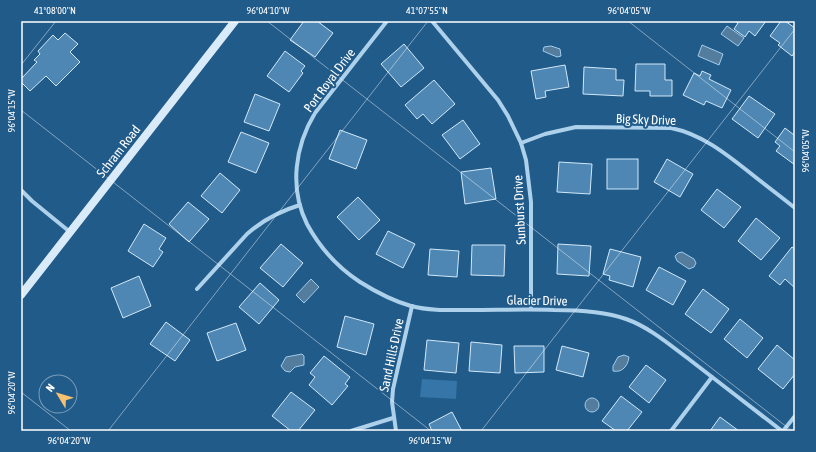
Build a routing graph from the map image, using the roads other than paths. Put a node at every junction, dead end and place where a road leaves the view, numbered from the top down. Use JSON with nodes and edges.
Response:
{"nodes":[{"id":1,"x":235,"y":21,"type":"edge"},
{"id":2,"x":387,"y":21,"type":"edge"},
{"id":3,"x":432,"y":21,"type":"edge"},
{"id":4,"x":521,"y":143,"type":"junction"},
{"id":5,"x":21,"y":190,"type":"edge"},
{"id":6,"x":300,"y":205,"type":"junction"},
{"id":7,"x":795,"y":208,"type":"edge"},
{"id":8,"x":70,"y":232,"type":"junction"},
{"id":9,"x":197,"y":288,"type":"dead end"},
{"id":10,"x":21,"y":295,"type":"edge"},
{"id":11,"x":412,"y":306,"type":"junction"},
{"id":12,"x":531,"y":309,"type":"junction"},
{"id":13,"x":712,"y":377,"type":"junction"},
{"id":14,"x":795,"y":416,"type":"edge"},
{"id":15,"x":393,"y":418,"type":"junction"},
{"id":16,"x":351,"y":431,"type":"edge"},
{"id":17,"x":396,"y":431,"type":"edge"},
{"id":18,"x":671,"y":431,"type":"edge"},
{"id":19,"x":783,"y":431,"type":"edge"}],
"edges":[{"from":1,"to":8,"type":"main road","name":"Schram Road"},
{"from":2,"to":6,"type":"street","name":"Port Royal Drive"},
{"from":3,"to":4,"type":"street","name":"Sunburst Drive"},
{"from":4,"to":7,"type":"street","name":"Big Sky Drive"},
{"from":4,"to":12,"type":"street","name":"Sunburst Drive"},
{"from":5,"to":8,"type":"street"},
{"from":6,"to":9,"type":"street"},
{"from":6,"to":11,"type":"street","name":"Glacier Drive"},
{"from":8,"to":10,"type":"main road","name":"Schram Road"},
{"from":11,"to":12,"type":"street","name":"Glacier Drive"},
{"from":11,"to":15,"type":"street","name":"Sand Hills Drive"},
{"from":12,"to":13,"type":"street","name":"Glacier Drive"},
{"from":13,"to":18,"type":"street"},
{"from":13,"to":19,"type":"street","name":"Glacier Drive"},
{"from":14,"to":19,"type":"street"},
{"from":15,"to":16,"type":"street"},
{"from":15,"to":17,"type":"street","name":"Sand Hills Drive"}]}
